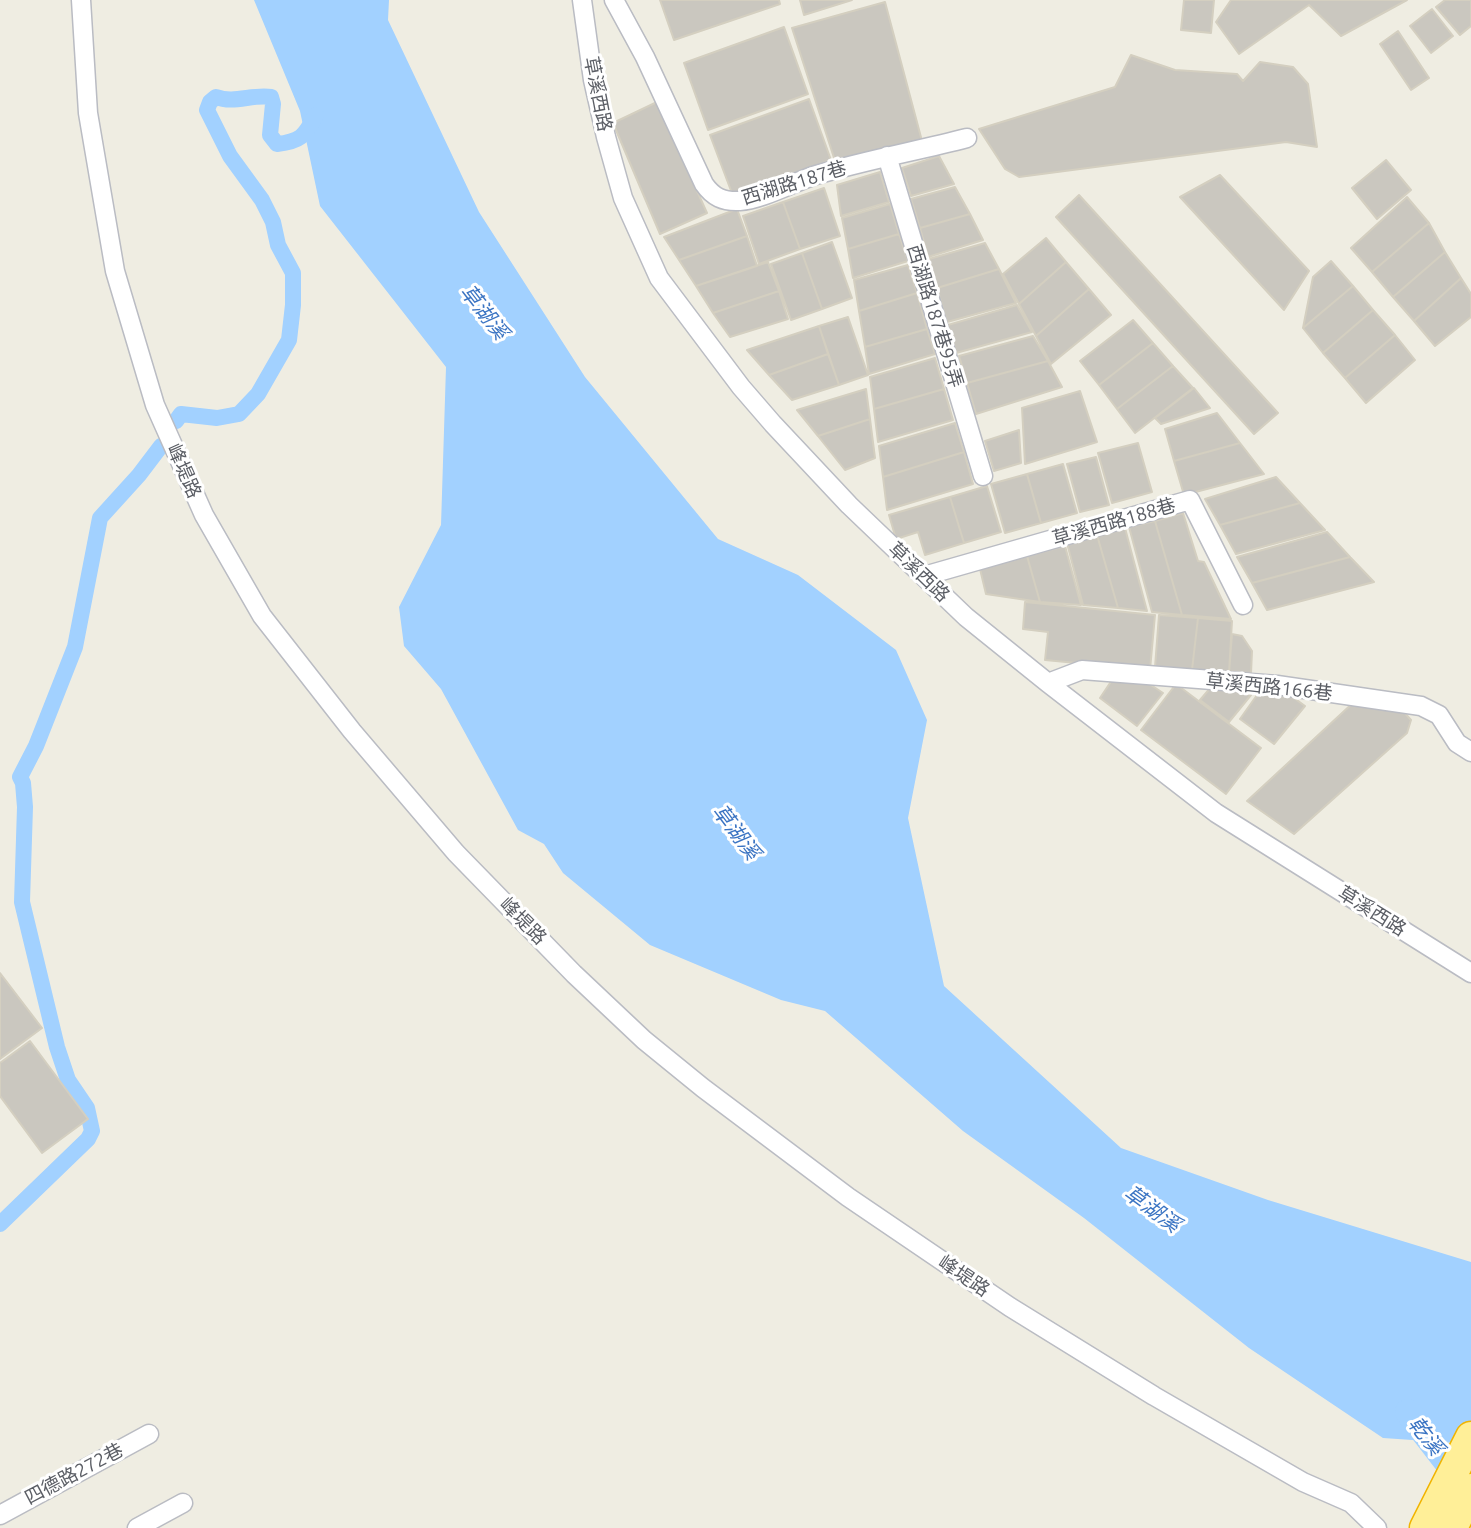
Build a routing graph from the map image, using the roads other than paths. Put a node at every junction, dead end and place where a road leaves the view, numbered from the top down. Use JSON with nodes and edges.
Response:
{"nodes":[{"id":1,"x":81,"y":0,"type":"edge"},
{"id":2,"x":582,"y":0,"type":"edge"},
{"id":3,"x":614,"y":0,"type":"edge"},
{"id":4,"x":967,"y":138,"type":"dead end"},
{"id":5,"x":887,"y":156,"type":"junction"},
{"id":6,"x":983,"y":476,"type":"dead end"},
{"id":7,"x":924,"y":576,"type":"junction"},
{"id":8,"x":1243,"y":606,"type":"dead end"},
{"id":9,"x":1048,"y":683,"type":"junction"},
{"id":10,"x":1471,"y":752,"type":"edge"},
{"id":11,"x":1471,"y":972,"type":"edge"},
{"id":12,"x":149,"y":1434,"type":"dead end"},
{"id":13,"x":1471,"y":1437,"type":"edge"},
{"id":14,"x":1471,"y":1489,"type":"edge"},
{"id":15,"x":183,"y":1503,"type":"dead end"},
{"id":16,"x":0,"y":1515,"type":"edge"},
{"id":17,"x":137,"y":1528,"type":"edge"},
{"id":18,"x":1377,"y":1528,"type":"edge"},
{"id":19,"x":1425,"y":1528,"type":"edge"},
{"id":20,"x":1452,"y":1528,"type":"edge"}],
"edges":[{"from":1,"to":18,"type":"street","name":"峰堤路"},
{"from":2,"to":7,"type":"street","name":"草溪西路"},
{"from":3,"to":5,"type":"street","name":"西湖路187巷"},
{"from":4,"to":5,"type":"street","name":"西湖路187巷"},
{"from":5,"to":6,"type":"street","name":"西湖路187巷95弄"},
{"from":7,"to":8,"type":"street","name":"草溪西路188巷"},
{"from":7,"to":9,"type":"street","name":"草溪西路"},
{"from":9,"to":10,"type":"street","name":"草溪西路166巷"},
{"from":9,"to":11,"type":"street","name":"草溪西路"},
{"from":12,"to":16,"type":"street","name":"四德路272巷"},
{"from":13,"to":19,"type":"highway"},
{"from":14,"to":20,"type":"highway"},
{"from":15,"to":17,"type":"street"}]}
